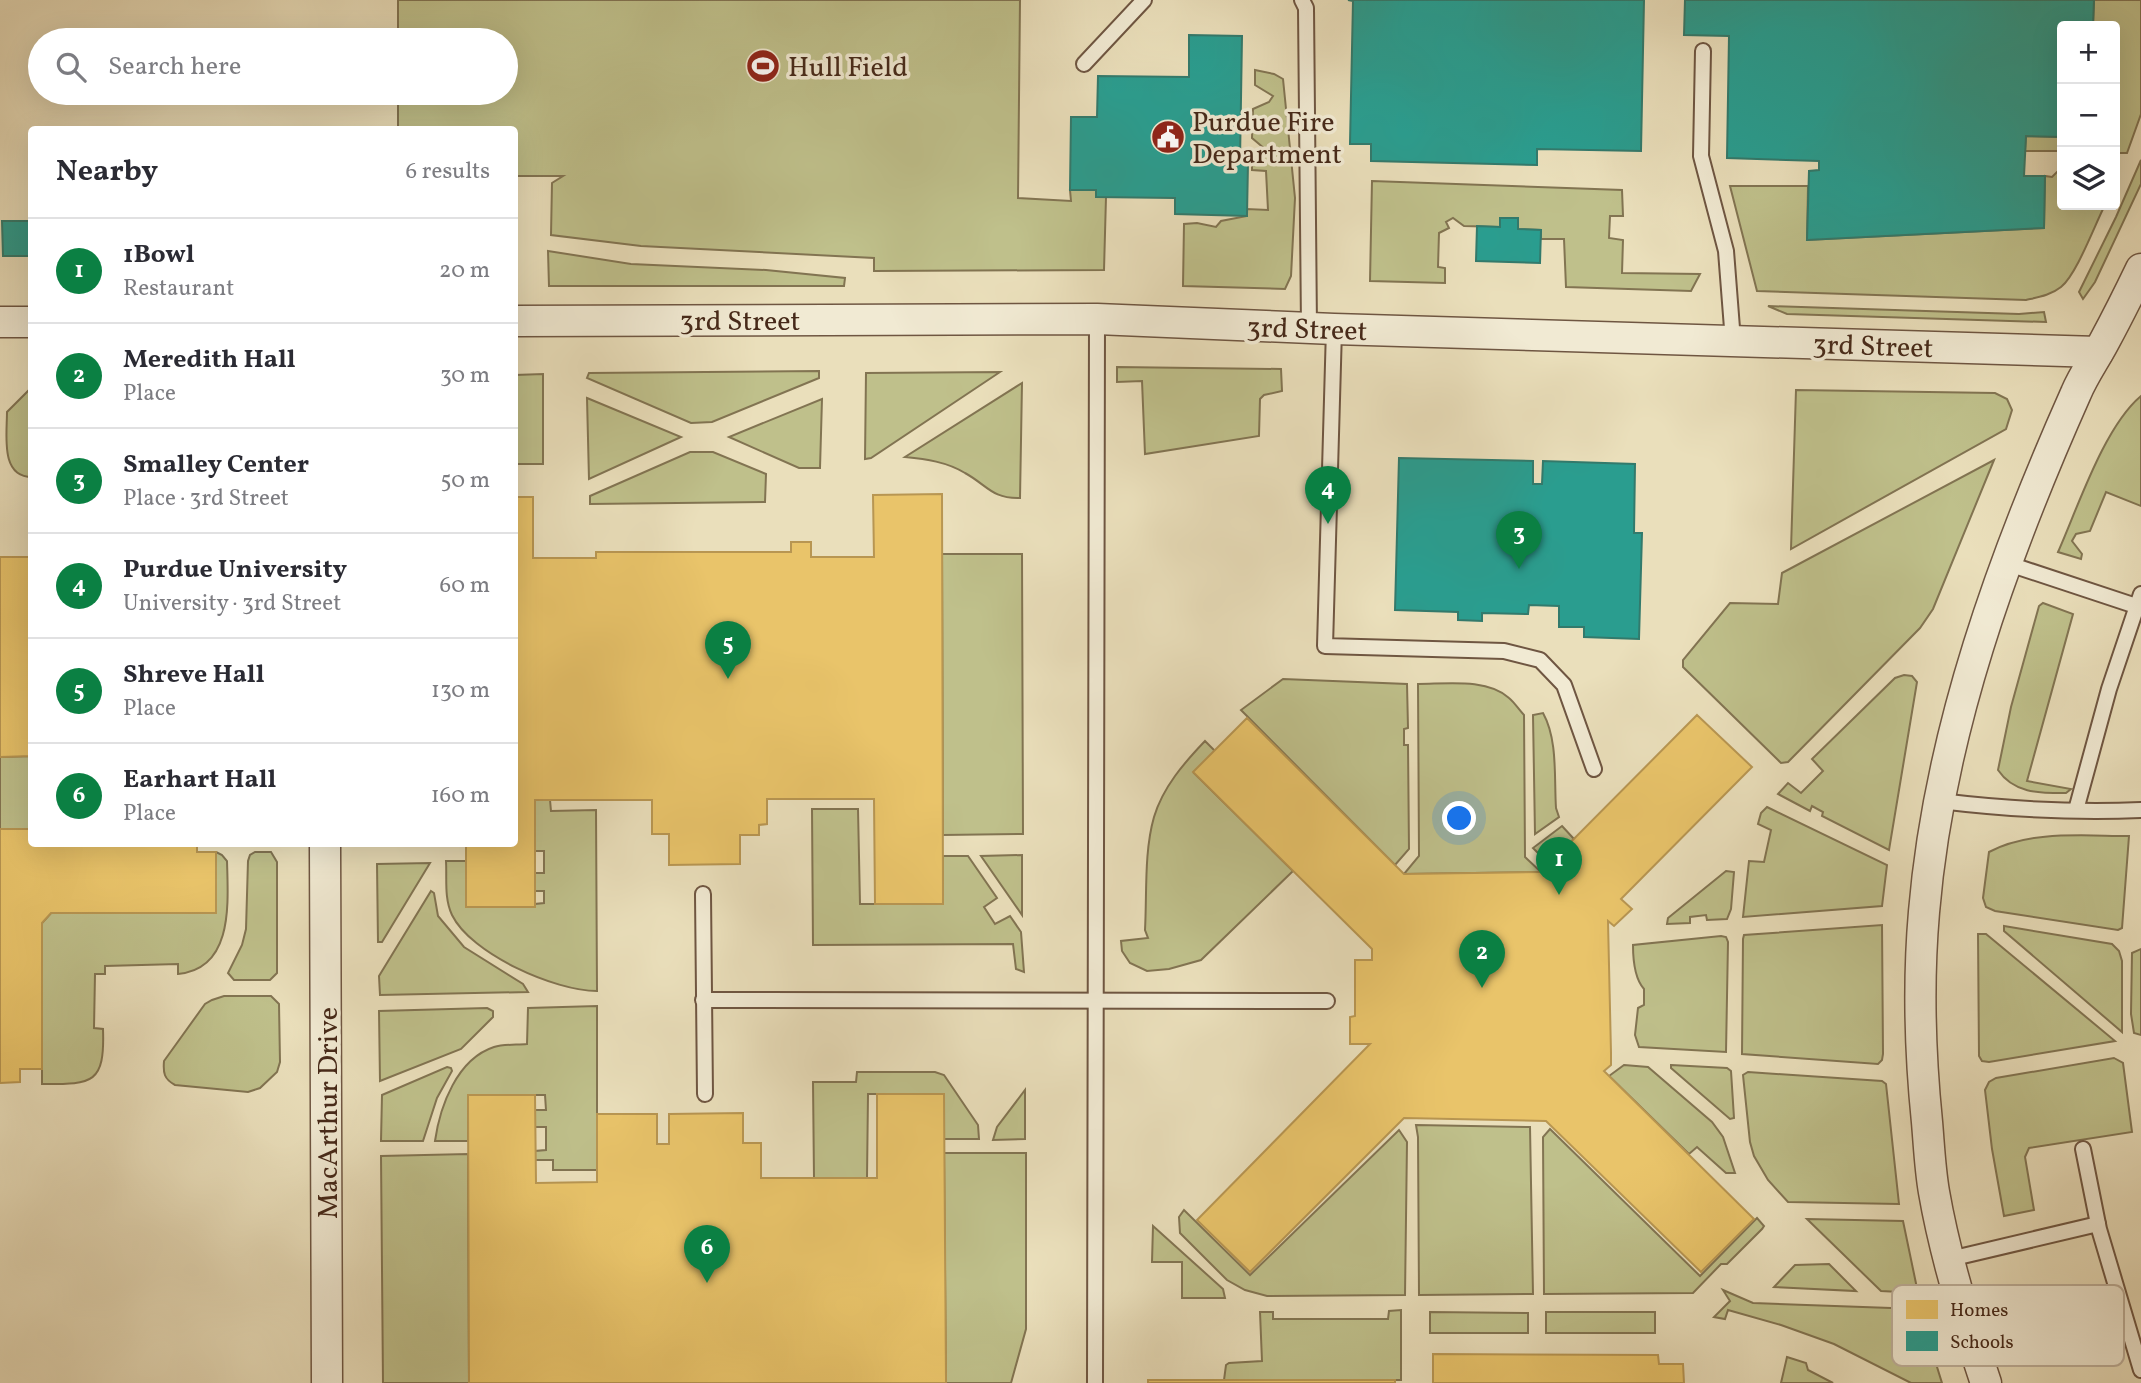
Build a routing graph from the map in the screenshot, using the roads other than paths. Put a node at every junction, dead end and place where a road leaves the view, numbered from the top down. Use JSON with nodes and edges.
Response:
{"nodes":[{"id":1,"x":1144,"y":0,"type":"edge"},
{"id":2,"x":1302,"y":0,"type":"edge"},
{"id":3,"x":1703,"y":51,"type":"dead end"},
{"id":4,"x":1084,"y":64,"type":"dead end"},
{"id":5,"x":2141,"y":269,"type":"edge"},
{"id":6,"x":1097,"y":320,"type":"junction"},
{"id":7,"x":518,"y":321,"type":"edge"},
{"id":8,"x":0,"y":322,"type":"edge"},
{"id":9,"x":28,"y":322,"type":"edge"},
{"id":10,"x":1321,"y":329,"type":"junction"},
{"id":11,"x":1733,"y":341,"type":"junction"},
{"id":12,"x":2098,"y":352,"type":"junction"},
{"id":13,"x":2006,"y":563,"type":"junction"},
{"id":14,"x":2139,"y":600,"type":"edge"},
{"id":15,"x":1594,"y":769,"type":"dead end"},
{"id":16,"x":1940,"y":801,"type":"junction"},
{"id":17,"x":2076,"y":810,"type":"junction"},
{"id":18,"x":2141,"y":810,"type":"edge"},
{"id":19,"x":325,"y":847,"type":"edge"},
{"id":20,"x":703,"y":894,"type":"dead end"},
{"id":21,"x":703,"y":1000,"type":"junction"},
{"id":22,"x":1096,"y":1000,"type":"junction"},
{"id":23,"x":1327,"y":1001,"type":"dead end"},
{"id":24,"x":705,"y":1094,"type":"dead end"},
{"id":25,"x":2083,"y":1149,"type":"dead end"},
{"id":26,"x":2098,"y":1224,"type":"junction"},
{"id":27,"x":1950,"y":1259,"type":"junction"},
{"id":28,"x":1958,"y":1285,"type":"edge"},
{"id":29,"x":2116,"y":1285,"type":"edge"},
{"id":30,"x":2124,"y":1312,"type":"edge"},
{"id":31,"x":1981,"y":1366,"type":"edge"},
{"id":32,"x":2141,"y":1370,"type":"edge"},
{"id":33,"x":327,"y":1383,"type":"edge"},
{"id":34,"x":1095,"y":1383,"type":"edge"},
{"id":35,"x":1986,"y":1383,"type":"edge"}],
"edges":[{"from":1,"to":4,"type":"lane"},
{"from":2,"to":10,"type":"lane"},
{"from":3,"to":11,"type":"lane"},
{"from":5,"to":12,"type":"street"},
{"from":6,"to":7,"type":"street","name":"3rd Street"},
{"from":6,"to":10,"type":"street","name":"3rd Street"},
{"from":6,"to":22,"type":"lane"},
{"from":8,"to":9,"type":"street"},
{"from":10,"to":11,"type":"street","name":"3rd Street"},
{"from":10,"to":15,"type":"lane"},
{"from":11,"to":12,"type":"street","name":"3rd Street"},
{"from":12,"to":13,"type":"street"},
{"from":13,"to":14,"type":"lane"},
{"from":13,"to":16,"type":"street"},
{"from":14,"to":17,"type":"lane"},
{"from":16,"to":17,"type":"lane"},
{"from":16,"to":27,"type":"street"},
{"from":17,"to":18,"type":"lane"},
{"from":19,"to":33,"type":"street","name":"MacArthur Drive"},
{"from":20,"to":21,"type":"lane"},
{"from":21,"to":22,"type":"lane"},
{"from":21,"to":24,"type":"lane"},
{"from":22,"to":23,"type":"lane"},
{"from":22,"to":34,"type":"lane"},
{"from":25,"to":26,"type":"lane"},
{"from":26,"to":27,"type":"lane"},
{"from":26,"to":29,"type":"lane"},
{"from":27,"to":28,"type":"street"},
{"from":30,"to":32,"type":"lane"},
{"from":31,"to":35,"type":"street"}]}
